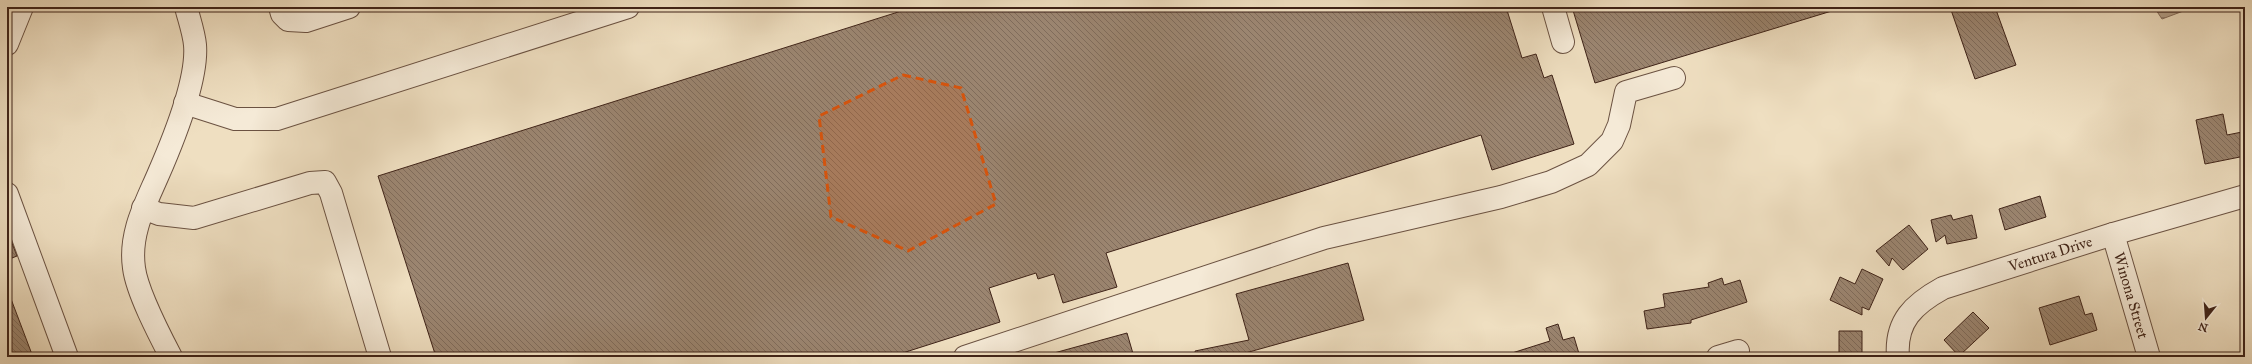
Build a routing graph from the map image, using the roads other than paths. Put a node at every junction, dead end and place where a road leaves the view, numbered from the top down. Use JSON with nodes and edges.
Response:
{"nodes":[{"id":1,"x":22,"y":7,"type":"edge"},
{"id":2,"x":186,"y":7,"type":"edge"},
{"id":3,"x":280,"y":7,"type":"edge"},
{"id":4,"x":349,"y":7,"type":"edge"},
{"id":5,"x":628,"y":7,"type":"edge"},
{"id":6,"x":1553,"y":7,"type":"edge"},
{"id":7,"x":1563,"y":42,"type":"dead end"},
{"id":8,"x":7,"y":44,"type":"edge"},
{"id":9,"x":1674,"y":78,"type":"dead end"},
{"id":10,"x":185,"y":103,"type":"junction"},
{"id":11,"x":7,"y":194,"type":"edge"},
{"id":12,"x":2245,"y":196,"type":"edge"},
{"id":13,"x":143,"y":208,"type":"junction"},
{"id":14,"x":2113,"y":234,"type":"junction"},
{"id":15,"x":67,"y":357,"type":"edge"},
{"id":16,"x":171,"y":357,"type":"edge"},
{"id":17,"x":380,"y":357,"type":"edge"},
{"id":18,"x":964,"y":357,"type":"edge"},
{"id":19,"x":1898,"y":357,"type":"edge"},
{"id":20,"x":2149,"y":357,"type":"edge"}],
"edges":[{"from":1,"to":8,"type":"street"},
{"from":2,"to":10,"type":"street"},
{"from":3,"to":4,"type":"street"},
{"from":5,"to":10,"type":"street"},
{"from":6,"to":7,"type":"street"},
{"from":9,"to":18,"type":"street"},
{"from":10,"to":13,"type":"street"},
{"from":11,"to":15,"type":"street"},
{"from":12,"to":14,"type":"street","name":"Ventura Drive"},
{"from":13,"to":16,"type":"street"},
{"from":13,"to":17,"type":"street"},
{"from":14,"to":19,"type":"street","name":"Ventura Drive"},
{"from":14,"to":20,"type":"street","name":"Winona Street"}]}
